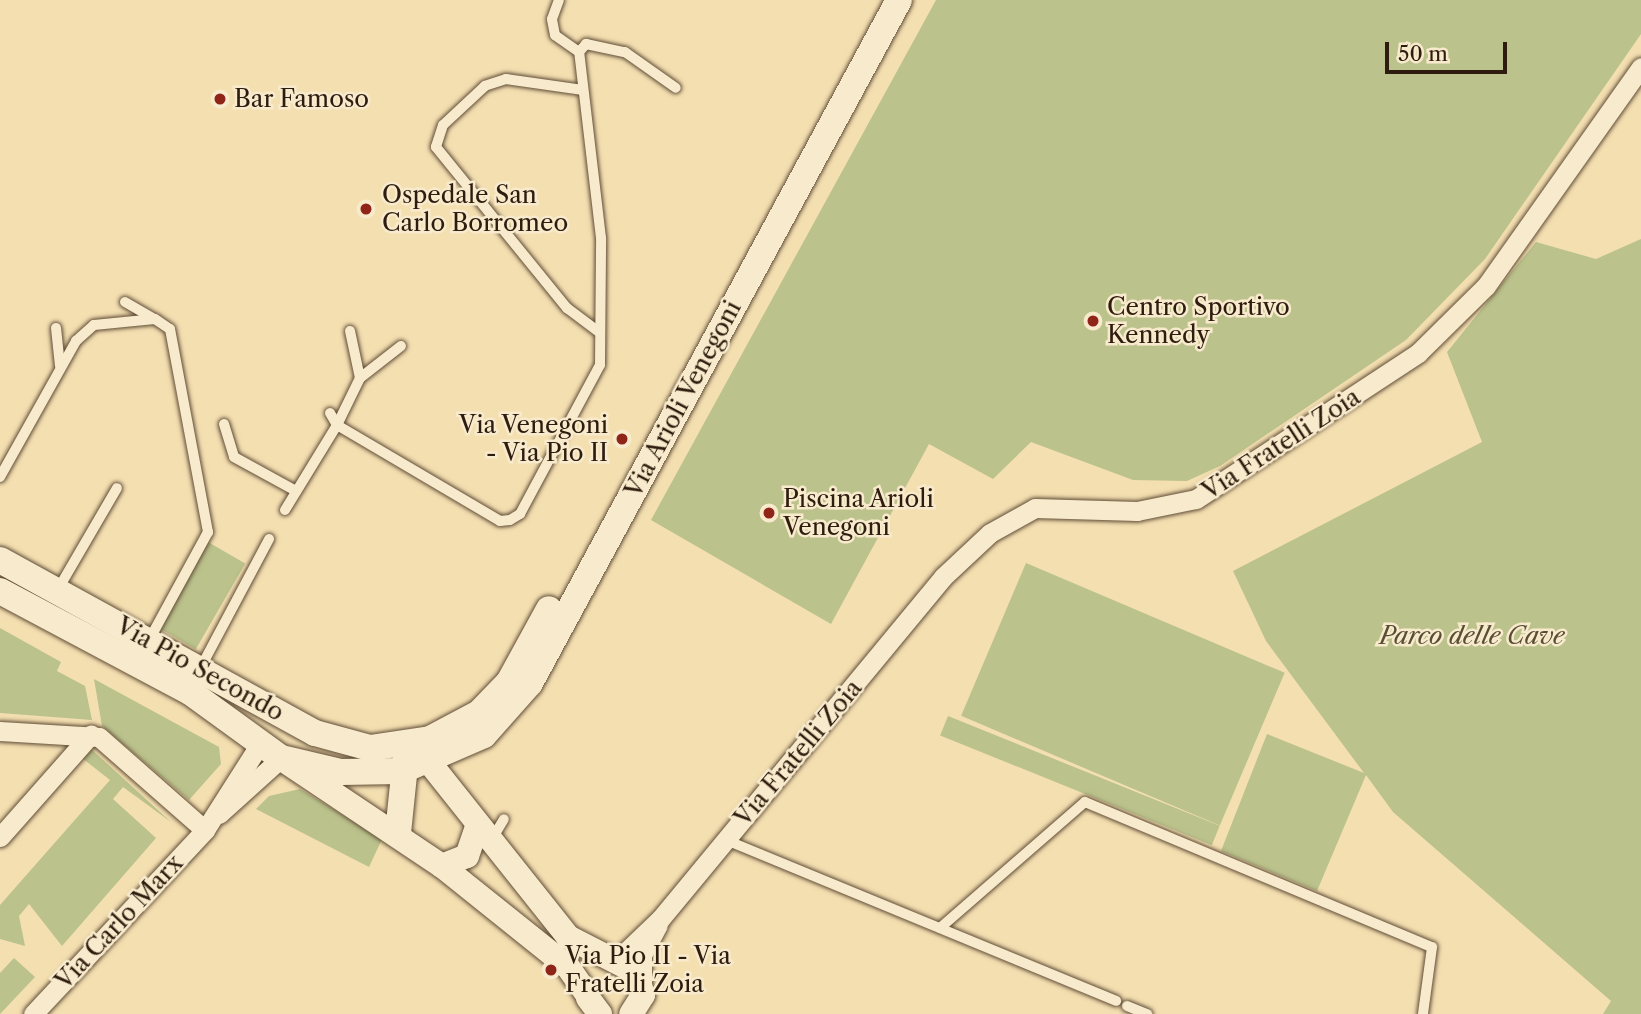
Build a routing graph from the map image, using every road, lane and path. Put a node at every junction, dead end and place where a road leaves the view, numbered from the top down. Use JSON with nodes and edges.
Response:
{"nodes":[{"id":1,"x":559,"y":0,"type":"edge"},
{"id":2,"x":883,"y":0,"type":"edge"},
{"id":3,"x":899,"y":0,"type":"edge"},
{"id":4,"x":579,"y":52,"type":"junction"},
{"id":5,"x":1641,"y":67,"type":"edge"},
{"id":6,"x":676,"y":88,"type":"dead end"},
{"id":7,"x":583,"y":89,"type":"junction"},
{"id":8,"x":125,"y":302,"type":"dead end"},
{"id":9,"x":155,"y":319,"type":"junction"},
{"id":10,"x":56,"y":328,"type":"dead end"},
{"id":11,"x":349,"y":331,"type":"dead end"},
{"id":12,"x":599,"y":332,"type":"junction"},
{"id":13,"x":401,"y":346,"type":"dead end"},
{"id":14,"x":60,"y":369,"type":"junction"},
{"id":15,"x":360,"y":378,"type":"junction"},
{"id":16,"x":330,"y":413,"type":"dead end"},
{"id":17,"x":224,"y":424,"type":"dead end"},
{"id":18,"x":337,"y":425,"type":"junction"},
{"id":19,"x":0,"y":477,"type":"edge"},
{"id":20,"x":117,"y":488,"type":"dead end"},
{"id":21,"x":296,"y":491,"type":"junction"},
{"id":22,"x":285,"y":510,"type":"dead end"},
{"id":23,"x":269,"y":539,"type":"dead end"},
{"id":24,"x":0,"y":560,"type":"edge"},
{"id":25,"x":0,"y":584,"type":"edge"},
{"id":26,"x":0,"y":591,"type":"edge"},
{"id":27,"x":57,"y":591,"type":"junction"},
{"id":28,"x":29,"y":607,"type":"junction"},
{"id":29,"x":149,"y":641,"type":"junction"},
{"id":30,"x":100,"y":646,"type":"junction"},
{"id":31,"x":200,"y":668,"type":"junction"},
{"id":32,"x":190,"y":692,"type":"junction"},
{"id":33,"x":293,"y":720,"type":"junction"},
{"id":34,"x":0,"y":731,"type":"edge"},
{"id":35,"x":91,"y":734,"type":"junction"},
{"id":36,"x":410,"y":744,"type":"junction"},
{"id":37,"x":271,"y":750,"type":"junction"},
{"id":38,"x":429,"y":762,"type":"junction"},
{"id":39,"x":401,"y":771,"type":"junction"},
{"id":40,"x":504,"y":819,"type":"dead end"},
{"id":41,"x":205,"y":830,"type":"junction"},
{"id":42,"x":398,"y":833,"type":"junction"},
{"id":43,"x":484,"y":835,"type":"junction"},
{"id":44,"x":0,"y":837,"type":"edge"},
{"id":45,"x":726,"y":840,"type":"junction"},
{"id":46,"x":442,"y":866,"type":"junction"},
{"id":47,"x":661,"y":918,"type":"junction"},
{"id":48,"x":940,"y":928,"type":"junction"},
{"id":49,"x":612,"y":963,"type":"junction"},
{"id":50,"x":642,"y":985,"type":"junction"},
{"id":51,"x":1116,"y":1001,"type":"dead end"},
{"id":52,"x":588,"y":1005,"type":"edge"},
{"id":53,"x":1127,"y":1006,"type":"dead end"},
{"id":54,"x":33,"y":1014,"type":"edge"},
{"id":55,"x":631,"y":1014,"type":"edge"},
{"id":56,"x":659,"y":1014,"type":"edge"},
{"id":57,"x":1147,"y":1014,"type":"edge"},
{"id":58,"x":1423,"y":1014,"type":"edge"}],
"edges":[{"from":1,"to":4,"type":"lane"},
{"from":2,"to":36,"type":"main road","name":"Via Arioli Venegoni"},
{"from":3,"to":38,"type":"main road","name":"Via Arioli Venegoni"},
{"from":4,"to":6,"type":"lane"},
{"from":4,"to":7,"type":"lane"},
{"from":5,"to":45,"type":"street","name":"Via Fratelli Zoia"},
{"from":7,"to":12,"type":"lane"},
{"from":7,"to":12,"type":"lane"},
{"from":8,"to":9,"type":"lane"},
{"from":9,"to":14,"type":"lane"},
{"from":9,"to":29,"type":"lane"},
{"from":10,"to":14,"type":"lane"},
{"from":11,"to":15,"type":"lane"},
{"from":12,"to":18,"type":"lane"},
{"from":13,"to":15,"type":"lane"},
{"from":14,"to":19,"type":"lane"},
{"from":15,"to":18,"type":"lane"},
{"from":16,"to":18,"type":"lane"},
{"from":17,"to":21,"type":"lane"},
{"from":18,"to":21,"type":"lane"},
{"from":20,"to":27,"type":"lane"},
{"from":21,"to":22,"type":"lane"},
{"from":23,"to":31,"type":"lane"},
{"from":24,"to":27,"type":"main road","name":"Via Pio Secondo"},
{"from":25,"to":28,"type":"main road"},
{"from":26,"to":28,"type":"main road","name":"Via Pio Secondo"},
{"from":27,"to":29,"type":"main road","name":"Via Pio Secondo"},
{"from":28,"to":30,"type":"main road","name":"Via Pio Secondo"},
{"from":29,"to":30,"type":"main road"},
{"from":29,"to":31,"type":"main road","name":"Via Pio Secondo"},
{"from":30,"to":32,"type":"main road","name":"Via Pio Secondo"},
{"from":31,"to":32,"type":"main road"},
{"from":31,"to":33,"type":"main road","name":"Via Pio Secondo"},
{"from":32,"to":37,"type":"main road","name":"Via Pio Secondo"},
{"from":33,"to":36,"type":"main road","name":"Via Pio Secondo"},
{"from":33,"to":37,"type":"main road"},
{"from":34,"to":35,"type":"street"},
{"from":35,"to":41,"type":"street"},
{"from":35,"to":44,"type":"street"},
{"from":36,"to":38,"type":"main road"},
{"from":36,"to":39,"type":"main road"},
{"from":37,"to":39,"type":"main road","name":"Via Pio Secondo"},
{"from":37,"to":41,"type":"street","name":"Via Carlo Marx"},
{"from":37,"to":42,"type":"street","name":"Via Pio Secondo"},
{"from":38,"to":39,"type":"main road","name":"Via Pio Secondo"},
{"from":38,"to":43,"type":"street"},
{"from":39,"to":42,"type":"main road"},
{"from":40,"to":43,"type":"lane"},
{"from":41,"to":54,"type":"street","name":"Via Carlo Marx"},
{"from":42,"to":46,"type":"street","name":"Via Pio Secondo"},
{"from":43,"to":46,"type":"street"},
{"from":43,"to":49,"type":"street"},
{"from":45,"to":47,"type":"street","name":"Via Fratelli Zoia"},
{"from":45,"to":48,"type":"lane"},
{"from":46,"to":52,"type":"street","name":"Via Pio Secondo"},
{"from":47,"to":49,"type":"street","name":"Via Fratelli Zoia"},
{"from":47,"to":50,"type":"street","name":"Via Fratelli Zoia"},
{"from":48,"to":51,"type":"lane"},
{"from":48,"to":58,"type":"lane"},
{"from":49,"to":50,"type":"street"},
{"from":49,"to":52,"type":"street","name":"Via Fratelli Zoia"},
{"from":50,"to":55,"type":"street","name":"Via Fratelli Zoia"},
{"from":50,"to":56,"type":"street"},
{"from":53,"to":57,"type":"lane"}]}
